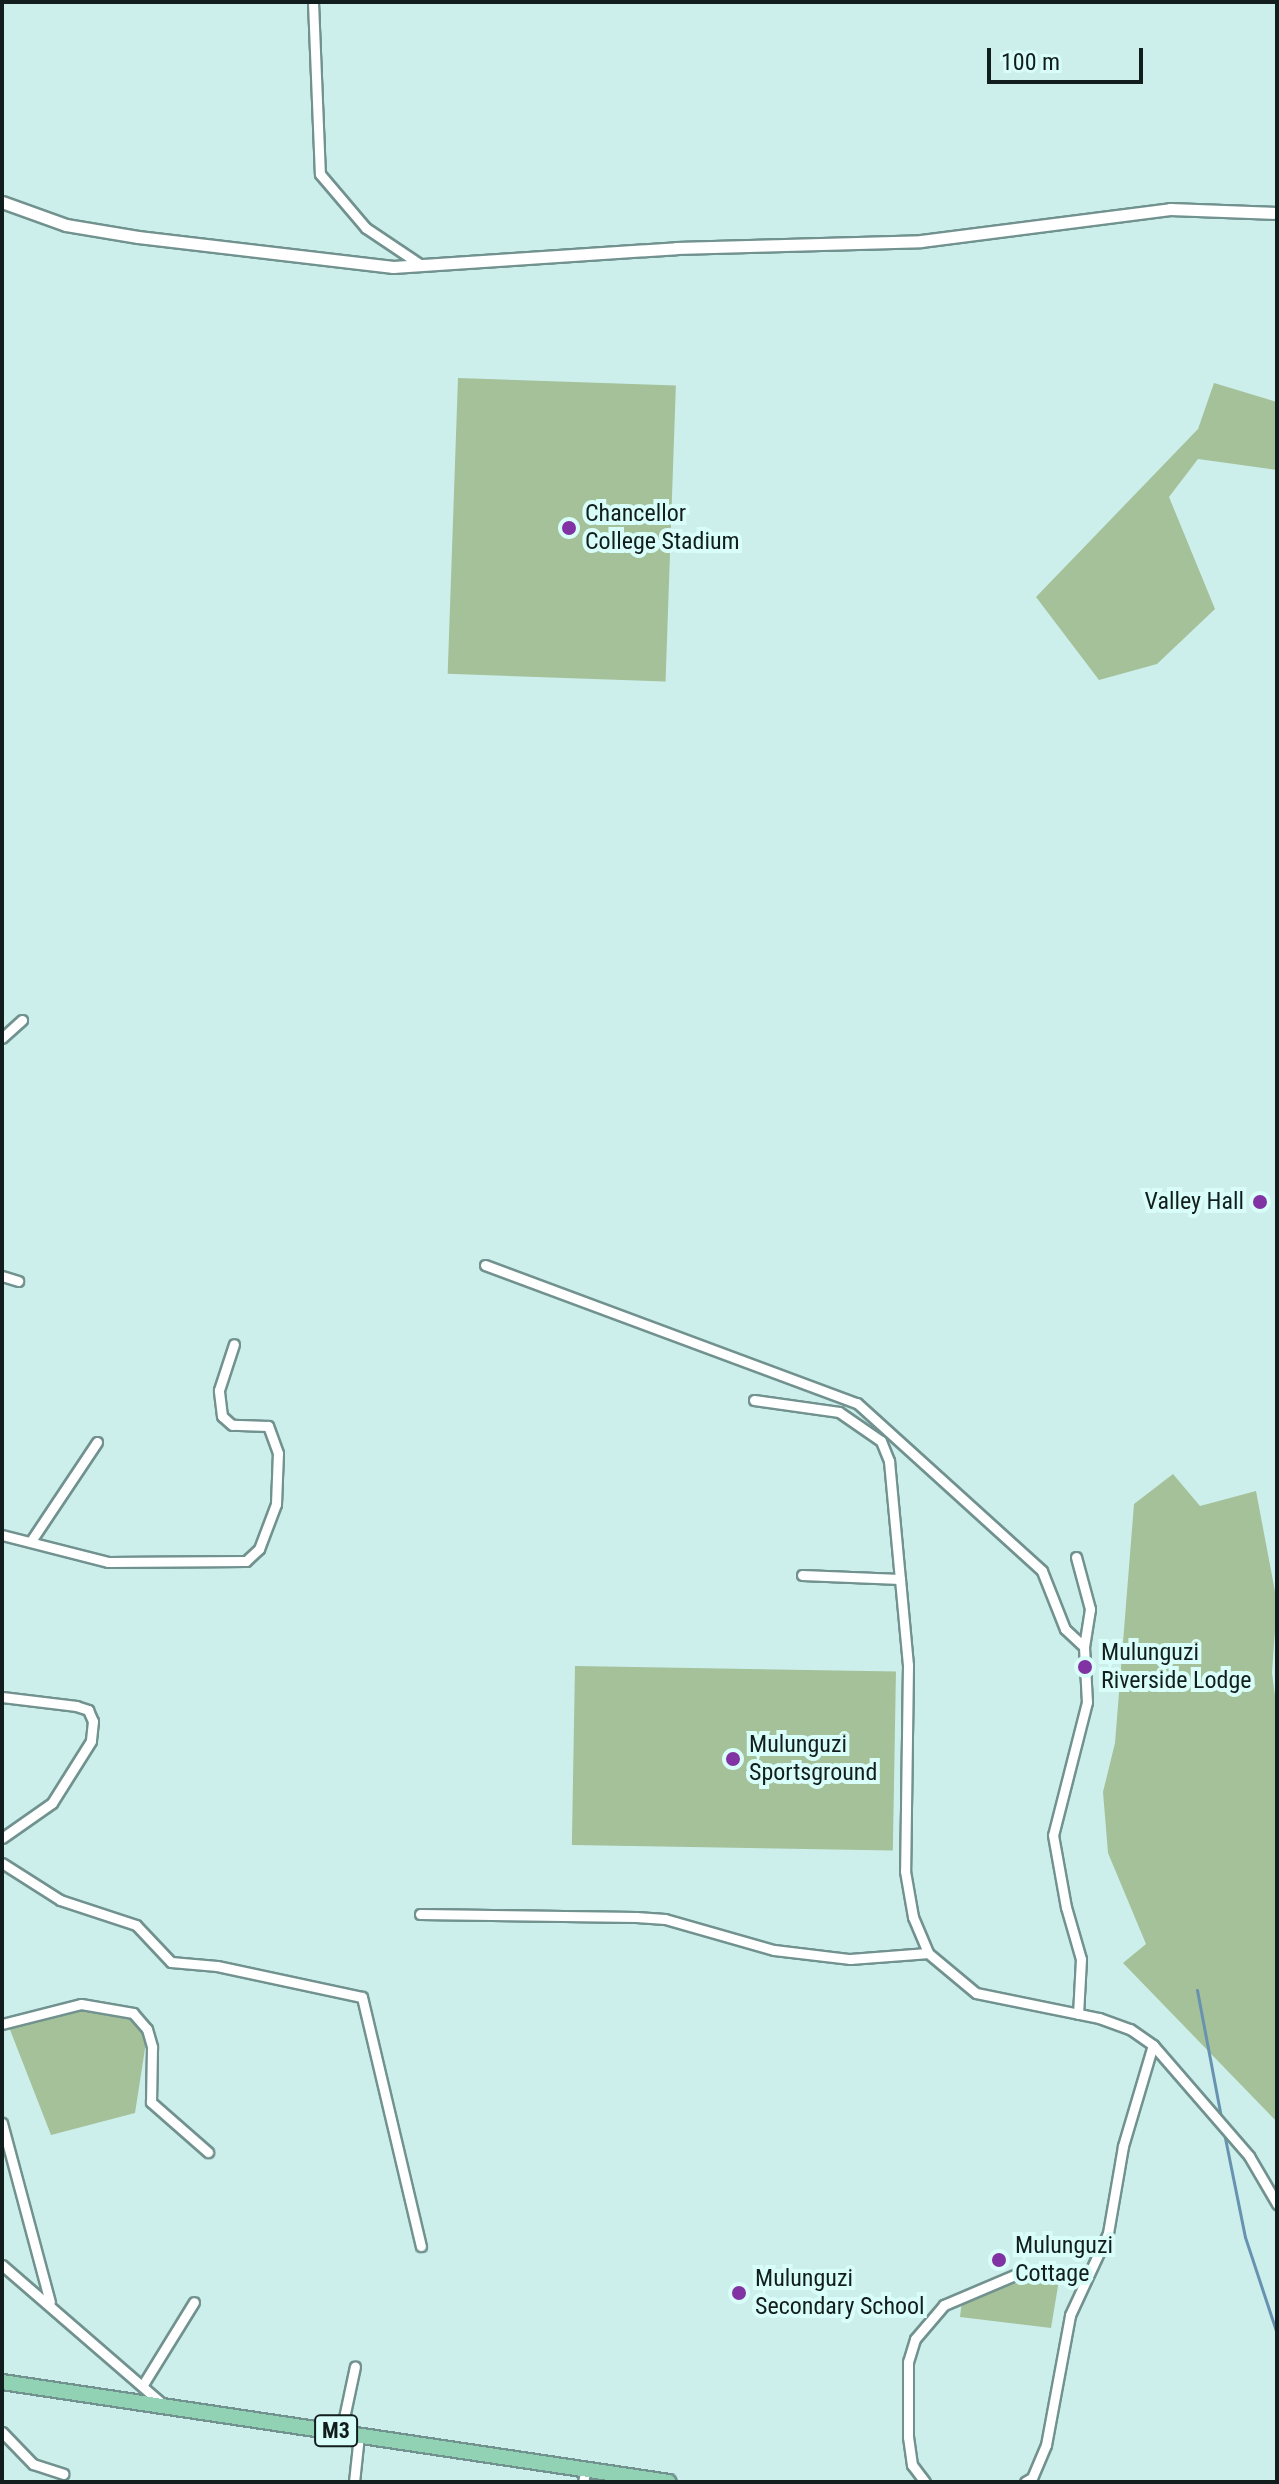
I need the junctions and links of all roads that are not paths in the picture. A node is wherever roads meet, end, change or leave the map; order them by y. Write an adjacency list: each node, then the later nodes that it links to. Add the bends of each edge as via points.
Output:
1 (313, 2): 4 (street, via 320,174 366,228)
2 (2, 202): 4 (street, via 66,225 138,237 356,265)
3 (1277, 213): 4 (street, via 1170,209 921,241 676,248)
4 (424, 266)
5 (22, 1020): 6 (street)
6 (2, 1038)
7 (485, 1265): 18 (street, via 857,1403 1042,1571 1065,1629)
8 (2, 1276): 9 (street)
9 (18, 1281)
10 (234, 1344): 14 (street, via 219,1390 222,1416 232,1425 268,1426 278,1453 276,1504 259,1549 246,1561 232,1564 137,1564 108,1562)
11 (754, 1400): 17 (street, via 839,1412 881,1441 889,1461)
12 (97, 1442): 14 (street)
13 (2, 1535): 14 (street)
14 (31, 1541)
15 (1076, 1557): 18 (street, via 1090,1609)
16 (802, 1575): 17 (street)
17 (900, 1579): 23 (street, via 908,1665 905,1871 913,1917)
18 (1084, 1647): 24 (street, via 1087,1702 1053,1835 1081,1959)
19 (2, 1697): 20 (street, via 76,1706 88,1710 93,1721 91,1741 52,1803)
20 (2, 1838)
21 (2, 1863): 30 (street, via 60,1900 136,1925 171,1962 217,1966 362,1997)
22 (420, 1914): 23 (street, via 665,1919 774,1950 850,1959)
23 (928, 1953): 24 (street, via 976,1993)
24 (1078, 2014): 26 (street, via 1130,2029)
25 (2, 2024): 28 (street, via 81,2004 133,2013 147,2029 152,2047 151,2102)
26 (1153, 2045): 29 (street, via 1249,2156); 47 (street, via 1123,2146 1108,2233 1070,2315 1046,2445 1032,2478)
27 (2, 2123): 33 (street)
28 (208, 2152)
29 (1277, 2204)
30 (421, 2246)
31 (2, 2265): 33 (street)
32 (1024, 2271): 46 (street, via 944,2305 915,2339 908,2362 908,2437 912,2465)
33 (50, 2302): 37 (street)
34 (194, 2302): 37 (street)
35 (355, 2366): 40 (street)
36 (2, 2382): 38 (highway, M3)
37 (144, 2383): 38 (street)
38 (165, 2406): 40 (highway, M3)
39 (2, 2432): 42 (street, via 33,2464)
40 (341, 2432): 41 (highway, M3)
41 (359, 2435): 43 (highway, M3); 44 (street)
42 (63, 2474)
43 (584, 2476): 45 (highway, M3)
44 (354, 2482)
45 (669, 2482)
46 (925, 2482)
47 (1025, 2482)

